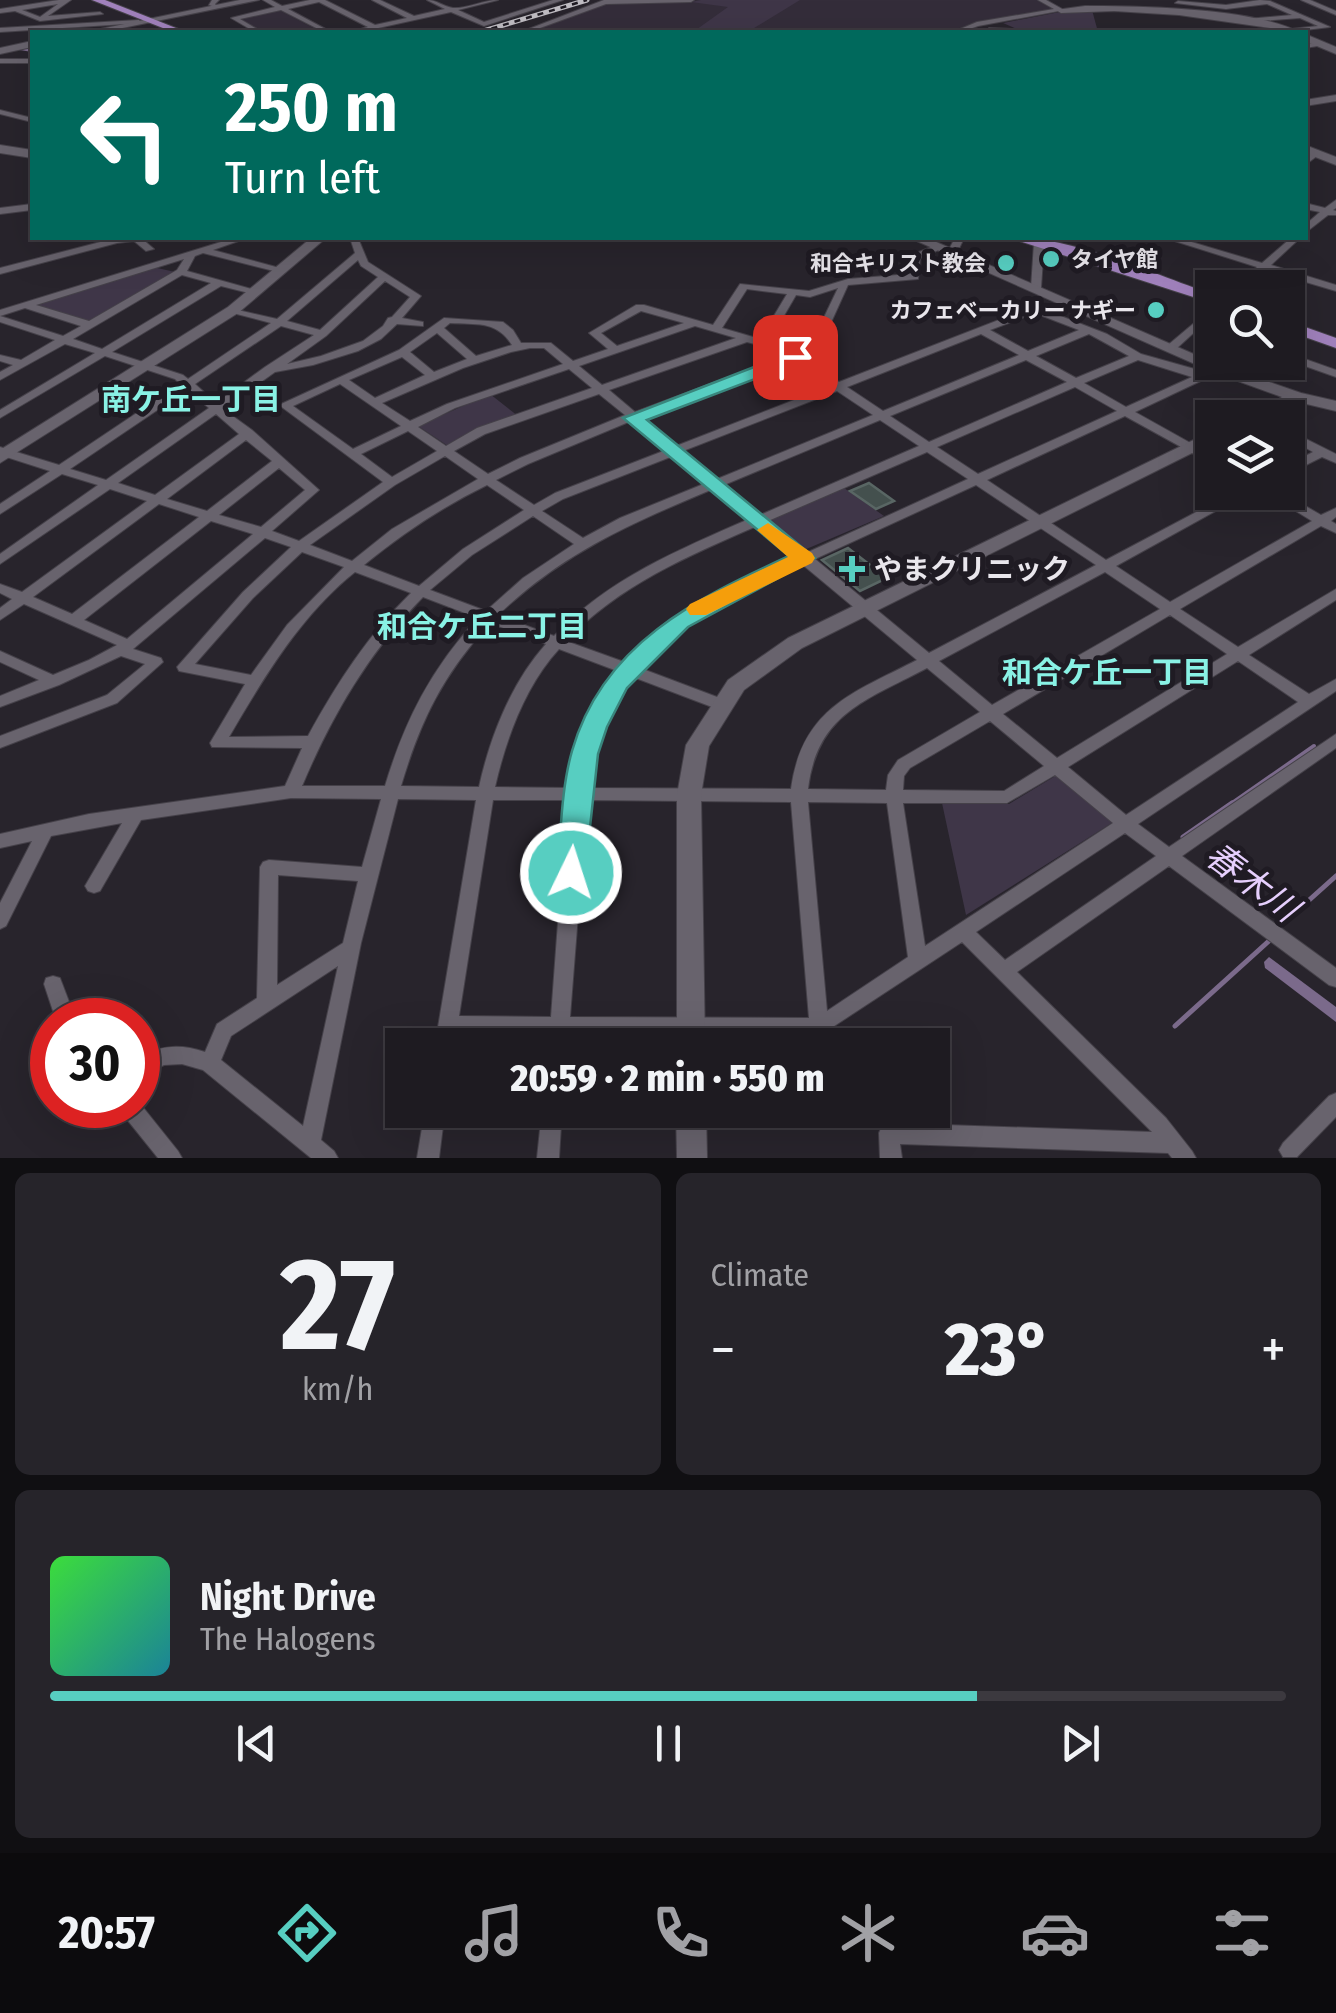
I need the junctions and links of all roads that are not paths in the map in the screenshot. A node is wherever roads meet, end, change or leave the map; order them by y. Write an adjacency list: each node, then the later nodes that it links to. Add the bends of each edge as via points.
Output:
1 (68, 0): 19 (street); 26 (street)
2 (84, 0): 29 (main road)
3 (97, 0): 29 (main road)
4 (254, 0): 16 (street)
5 (266, 0): 18 (street)
6 (320, 0): 18 (street); 31 (street)
7 (376, 0): 27 (street)
8 (431, 0): 20 (street)
9 (496, 0): 20 (street)
10 (560, 0): 20 (street, via 486,24)
11 (690, 0): 14 (street)
12 (1042, 0): 21 (street)
13 (1304, 0): 23 (street)
14 (608, 1): 40 (street)
15 (1266, 1): 17 (street); 25 (street)
16 (216, 4): 29 (street)
17 (1175, 6): 21 (street, via 1096,15); 28 (street)
18 (282, 8): 37 (street, via 234,18); 38 (street)
19 (18, 10): 22 (street); 26 (street)
20 (452, 10): 27 (street)
21 (1061, 10): 41 (street)
22 (0, 11)
23 (1336, 13)
24 (100, 14): 26 (street)
25 (1300, 16): 28 (street); 30 (street)
26 (40, 18): 33 (street)
27 (414, 18): 31 (street)
28 (1247, 21): 42 (street)
29 (144, 22): 32 (street); 34 (street); 35 (main road); 36 (main road)
30 (1331, 26): 43 (street)
31 (375, 28): 39 (street)
32 (76, 29): 33 (street)
33 (2, 30)
34 (101, 30)
35 (162, 30)
36 (174, 30)
37 (255, 30)
38 (324, 30)
39 (364, 30)
40 (529, 30)
41 (961, 30)
42 (1284, 30)
43 (1305, 30)
44 (1308, 38): 46 (street)
45 (1336, 42): 46 (street)
46 (1322, 44): 48 (street); 50 (street)
47 (30, 46): 49 (street)
48 (1308, 46)
49 (0, 51)
50 (1336, 51)
51 (5, 61): 52 (street); 53 (street)
52 (30, 62)
53 (0, 76)
54 (1336, 98): 55 (street)
55 (1308, 103)
56 (0, 112): 57 (street)
57 (30, 120)
58 (0, 149): 60 (street)
59 (1311, 151): 61 (street)
60 (30, 154)
61 (1336, 160)
62 (1336, 202): 65 (street)
63 (30, 207): 64 (street)
64 (0, 211)
65 (1331, 213): 66 (street)
66 (1308, 228)
67 (117, 240): 85 (street)
68 (138, 240): 79 (street)
69 (235, 240): 80 (street)
70 (318, 240): 83 (street)
71 (354, 240): 81 (street)
72 (925, 240): 77 (street)
73 (1040, 240): 91 (street); 92 (main road)
74 (1176, 240): 78 (street)
75 (1204, 240): 78 (street)
76 (1294, 240): 82 (street)
77 (950, 246): 89 (street, via 915,257 915,277); 91 (street)
78 (1196, 246): 82 (street)
79 (149, 249)
80 (196, 252): 83 (street); 86 (street); 95 (street)
81 (358, 254): 87 (street); 99 (street)
82 (1264, 266): 84 (street); 90 (street)
83 (282, 270): 93 (street)
84 (1259, 270)
85 (0, 271)
86 (181, 272): 88 (street); 102 (street)
87 (383, 278): 98 (street, via 416,296); 110 (street)
88 (220, 282): 93 (street); 118 (street)
89 (844, 286): 94 (street); 105 (street, via 820,336)
90 (1335, 286)
91 (1036, 288): 116 (street)
92 (1195, 290)
93 (257, 292): 96 (street)
94 (793, 292): 105 (street); 106 (street, via 744,286)
95 (28, 305): 97 (street); 102 (street)
96 (233, 310): 99 (street); 128 (street)
97 (0, 316): 112 (street)
98 (392, 320): 101 (street); 130 (street, via 359,346)
99 (280, 322): 110 (street); 139 (street)
100 (694, 323): 106 (street); 117 (street); 117 (street, via 640,307 594,333)
101 (418, 324)
102 (90, 325): 112 (street)
103 (1195, 326): 116 (street)
104 (437, 327): 115 (street, via 448,320 499,324); 119 (street); 125 (street)
105 (772, 328): 114 (street)
106 (716, 329): 111 (street)
107 (1305, 329): 113 (main road)
108 (982, 330): 109 (street, via 1035,309); 120 (street); 140 (street)
109 (1089, 330): 120 (street); 121 (street)
110 (322, 334): 130 (street)
111 (748, 338): 114 (street); 141 (street)
112 (66, 339): 118 (street); 127 (street)
113 (1336, 340)
114 (764, 342): 122 (street)
115 (519, 348): 125 (street); 129 (street, via 546,344)
116 (1172, 348): 124 (street)
117 (615, 349): 129 (street)
118 (104, 351): 128 (street); 148 (street)
119 (404, 352): 133 (street); 136 (street)
120 (1029, 356): 138 (street); 149 (street)
121 (1136, 356): 131 (street); 138 (street)
122 (795, 357): 140 (street); 150 (street)
123 (0, 358): 127 (street)
124 (1195, 358)
125 (476, 362): 133 (street)
126 (1305, 362): 132 (street)
127 (22, 364): 134 (street)
128 (148, 364): 139 (street); 161 (street)
129 (569, 364): 141 (street); 151 (street)
130 (269, 368): 146 (street)
131 (1195, 374)
132 (1336, 374)
133 (433, 376): 144 (street)
134 (0, 377)
135 (1195, 379): 147 (street)
136 (341, 380): 144 (street); 162 (street, via 284,404)
137 (1253, 380): 142 (street)
138 (1076, 383): 147 (street); 155 (street)
139 (188, 384): 146 (street); 166 (street)
140 (837, 386): 149 (street); 157 (street)
141 (599, 390): 150 (street); 159 (street, via 481,432)
142 (1296, 396): 143 (street); 145 (street)
143 (1288, 400)
144 (372, 402): 151 (street)
145 (1336, 406)
146 (216, 408): 152 (street); 170 (street)
147 (1126, 411): 156 (street); 168 (street)
148 (0, 415)
149 (882, 415): 155 (street); 171 (street)
150 (633, 418): 157 (street); 167 (street)
151 (407, 426): 159 (street); 162 (street)
152 (248, 432): 164 (street); 172 (street)
153 (1305, 443): 160 (street)
154 (1195, 444): 156 (street)
155 (929, 446): 168 (street); 179 (street)
156 (1190, 447): 158 (street); 180 (street)
157 (672, 450): 171 (street); 174 (street)
158 (1195, 450)
159 (447, 452): 167 (street); 169 (street)
160 (1322, 452): 163 (street); 165 (street)
161 (2, 454): 166 (street)
162 (352, 454): 169 (street)
163 (1336, 460)
164 (280, 461): 178 (street); 183 (street, via 314,490)
165 (1305, 461)
166 (60, 470): 170 (street); 173 (street)
167 (486, 479): 174 (street); 189 (street, via 397,532)
168 (977, 479): 180 (street); 186 (street)
169 (392, 482): 185 (street)
170 (107, 484): 172 (street); 187 (street)
171 (713, 484): 179 (street); 184 (street)
172 (157, 500): 178 (street); 193 (street)
173 (0, 510)
174 (532, 510): 184 (street); 191 (street)
175 (1210, 510): 188 (street)
176 (1302, 510): 181 (street)
177 (1336, 512): 181 (street)
178 (207, 515): 183 (street); 198 (street)
179 (757, 521): 186 (street); 199 (street, via 643,572)
180 (1040, 521): 188 (street); 194 (street)
181 (1321, 521): 182 (street); 195 (street)
182 (1336, 529)
183 (265, 533): 185 (street); 200 (street)
184 (582, 543): 197 (street)
185 (299, 547): 189 (street); 206 (street, via 184,667)
186 (804, 558): 194 (street); 204 (street, via 708,603 662,635)
187 (0, 560)
188 (1106, 566): 195 (street); 203 (street)
189 (354, 568): 191 (street); 206 (street, via 294,626)
190 (0, 588): 193 (street)
191 (418, 592): 197 (street); 214 (street, via 342,683)
192 (1336, 594): 201 (street)
193 (22, 599): 196 (street); 198 (street)
194 (865, 608): 203 (street); 210 (street, via 772,655)
195 (1169, 608): 201 (street); 211 (street)
196 (0, 615)
197 (486, 618): 199 (street); 217 (street, via 445,667 407,735)
198 (73, 621): 200 (street)
199 (553, 644): 204 (street); 220 (street, via 510,710)
200 (125, 648): 205 (street); 213 (street, via 156,662 112,700)
201 (1238, 654): 209 (street); 215 (street)
202 (0, 656): 205 (street)
203 (928, 660): 211 (street); 219 (street, via 832,714 808,743)
204 (629, 670): 210 (street); 221 (street, via 594,727)
205 (54, 681): 208 (street)
206 (255, 681): 214 (street, via 218,743)
207 (1336, 684): 209 (street)
208 (0, 702)
209 (1309, 702): 224 (street)
210 (720, 704): 218 (street, via 698,745)
211 (990, 712): 215 (street); 222 (street, via 908,760 896,775)
212 (1336, 740): 227 (street)
213 (0, 742)
214 (310, 742): 216 (street)
215 (1057, 769): 222 (street, via 1007,796); 224 (street)
216 (291, 792): 217 (street); 223 (street)
217 (391, 794): 220 (street); 228 (street)
218 (689, 795): 219 (street); 221 (street); 242 (street)
219 (799, 795): 222 (street); 239 (street)
220 (482, 796): 221 (street); 240 (street)
221 (577, 796): 241 (street)
222 (894, 796): 233 (street)
223 (136, 814): 225 (street); 229 (street)
224 (1124, 823): 227 (street); 231 (street)
225 (46, 830): 226 (street); 230 (street)
226 (0, 841)
227 (1170, 858): 234 (street); 235 (street)
228 (368, 874): 232 (street); 238 (street, via 269,867)
229 (94, 886)
230 (0, 921)
231 (963, 931): 233 (street); 234 (street)
232 (353, 946): 238 (street); 252 (street)
233 (918, 960): 239 (street)
234 (1004, 971): 253 (street)
235 (1336, 979)
236 (53, 984): 237 (street)
237 (58, 998)
238 (267, 1000): 245 (street, via 224,1030)
239 (818, 1027): 243 (street)
240 (447, 1028)
241 (560, 1028)
242 (691, 1028)
243 (805, 1028)
244 (160, 1057): 245 (street, via 182,1052)
245 (210, 1062): 252 (street)
246 (1336, 1102): 251 (street)
247 (146, 1128): 254 (street)
248 (432, 1128): 255 (street)
249 (550, 1128): 256 (street)
250 (692, 1128): 257 (street)
251 (1290, 1150)
252 (319, 1151)
253 (1179, 1151): 258 (street, via 888,1133)
254 (170, 1158)
255 (428, 1158)
256 (548, 1158)
257 (692, 1158)
258 (891, 1158)

